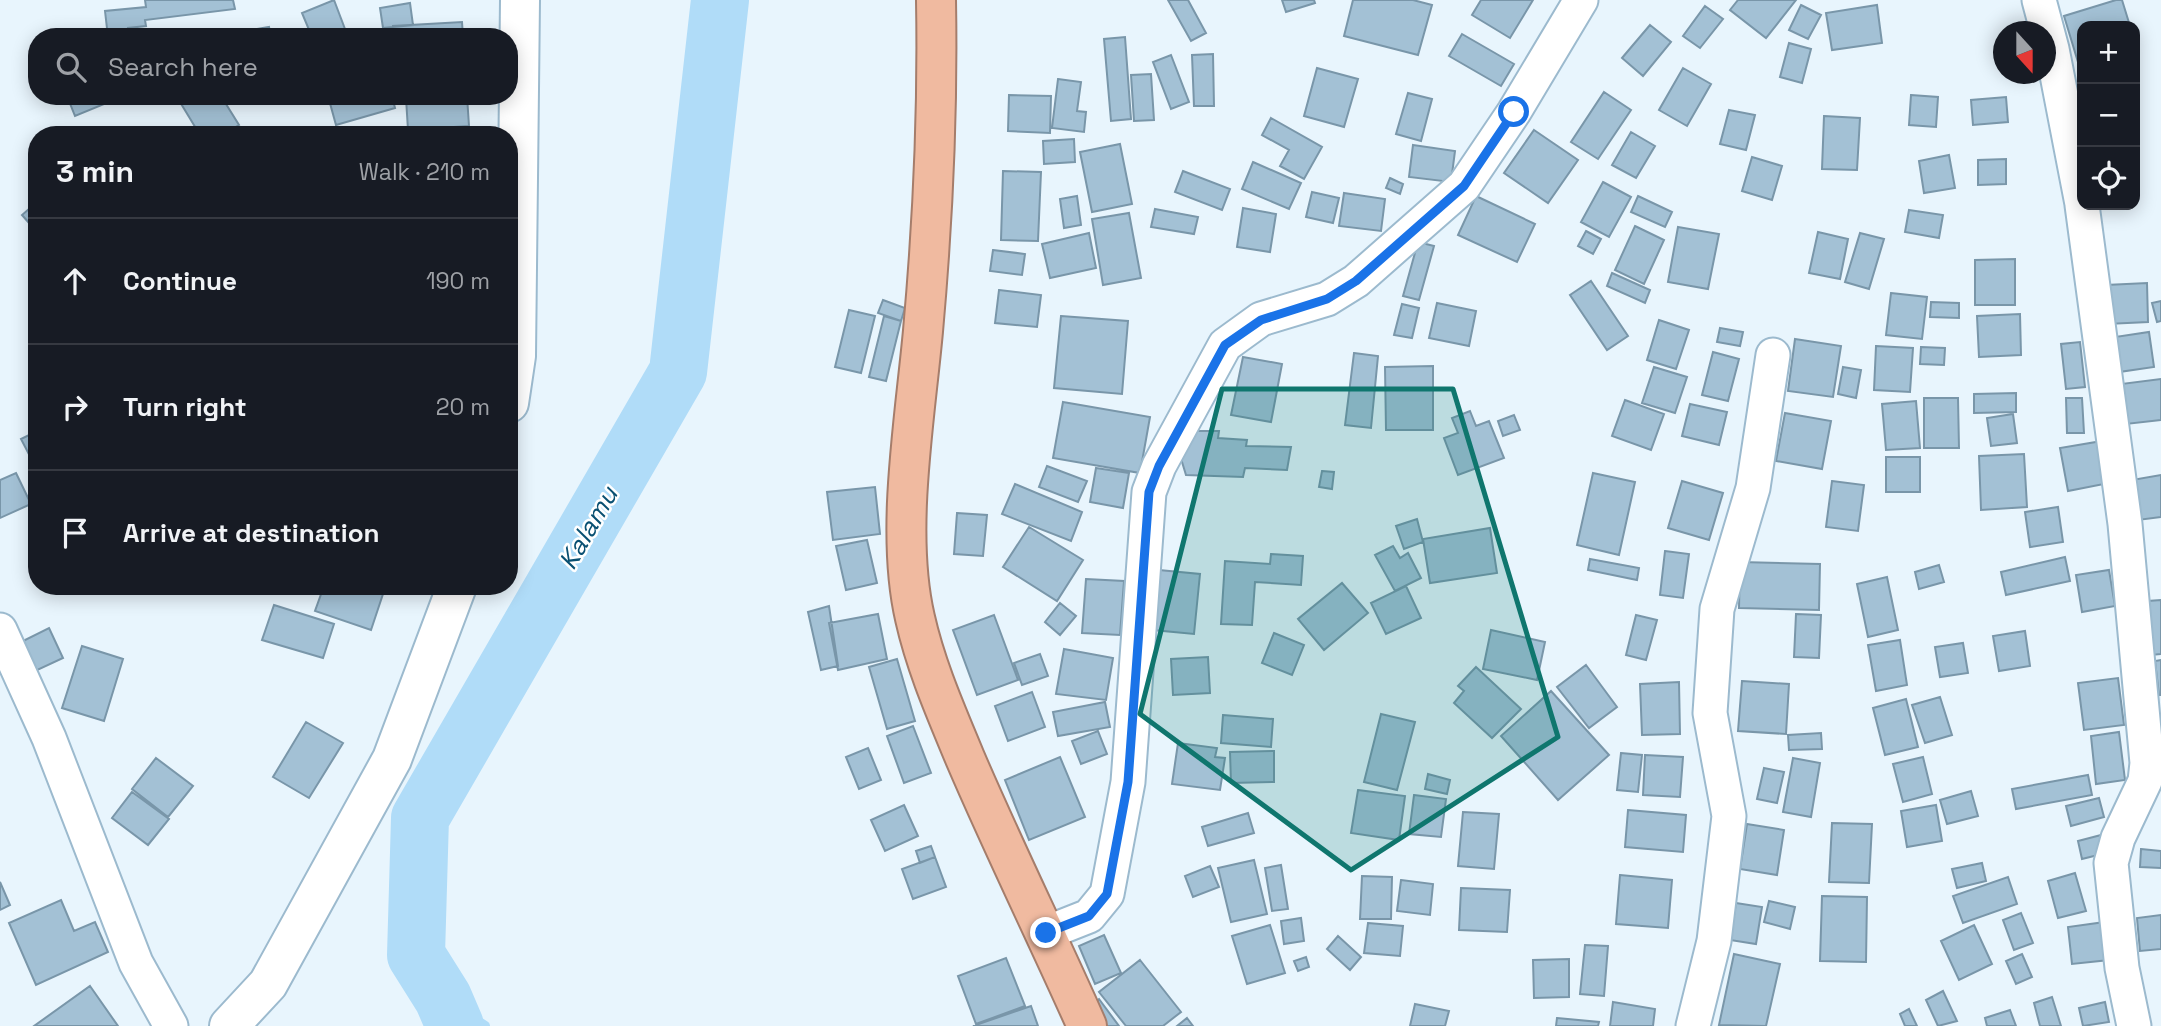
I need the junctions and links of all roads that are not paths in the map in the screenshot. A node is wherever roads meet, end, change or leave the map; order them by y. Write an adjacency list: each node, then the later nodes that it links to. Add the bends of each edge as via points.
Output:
1 (520, 0): 5 (main road)
2 (936, 0): 11 (highway, via 935,196 907,553 914,616 931,677 1008,859)
3 (1581, 0): 11 (street, via 1464,186 1356,281 1327,299 1261,320 1225,345 1149,492 1128,782 1107,894 1089,916)
4 (2039, 0): 6 (street)
5 (518, 178)
6 (2077, 179)
7 (2083, 210): 18 (street, via 2125,524 2147,763 2145,781 2111,863 2122,968)
8 (1773, 355): 17 (street, via 1753,488 1717,610 1710,713 1729,816 1714,941)
9 (454, 595): 12 (main road, via 392,759)
10 (0, 630): 13 (street, via 49,738 136,963)
11 (1046, 933): 16 (highway)
12 (268, 984): 14 (main road); 15 (street)
13 (171, 1026)
14 (229, 1026)
15 (259, 1026)
16 (1087, 1026)
17 (1693, 1026)
18 (2134, 1026)

